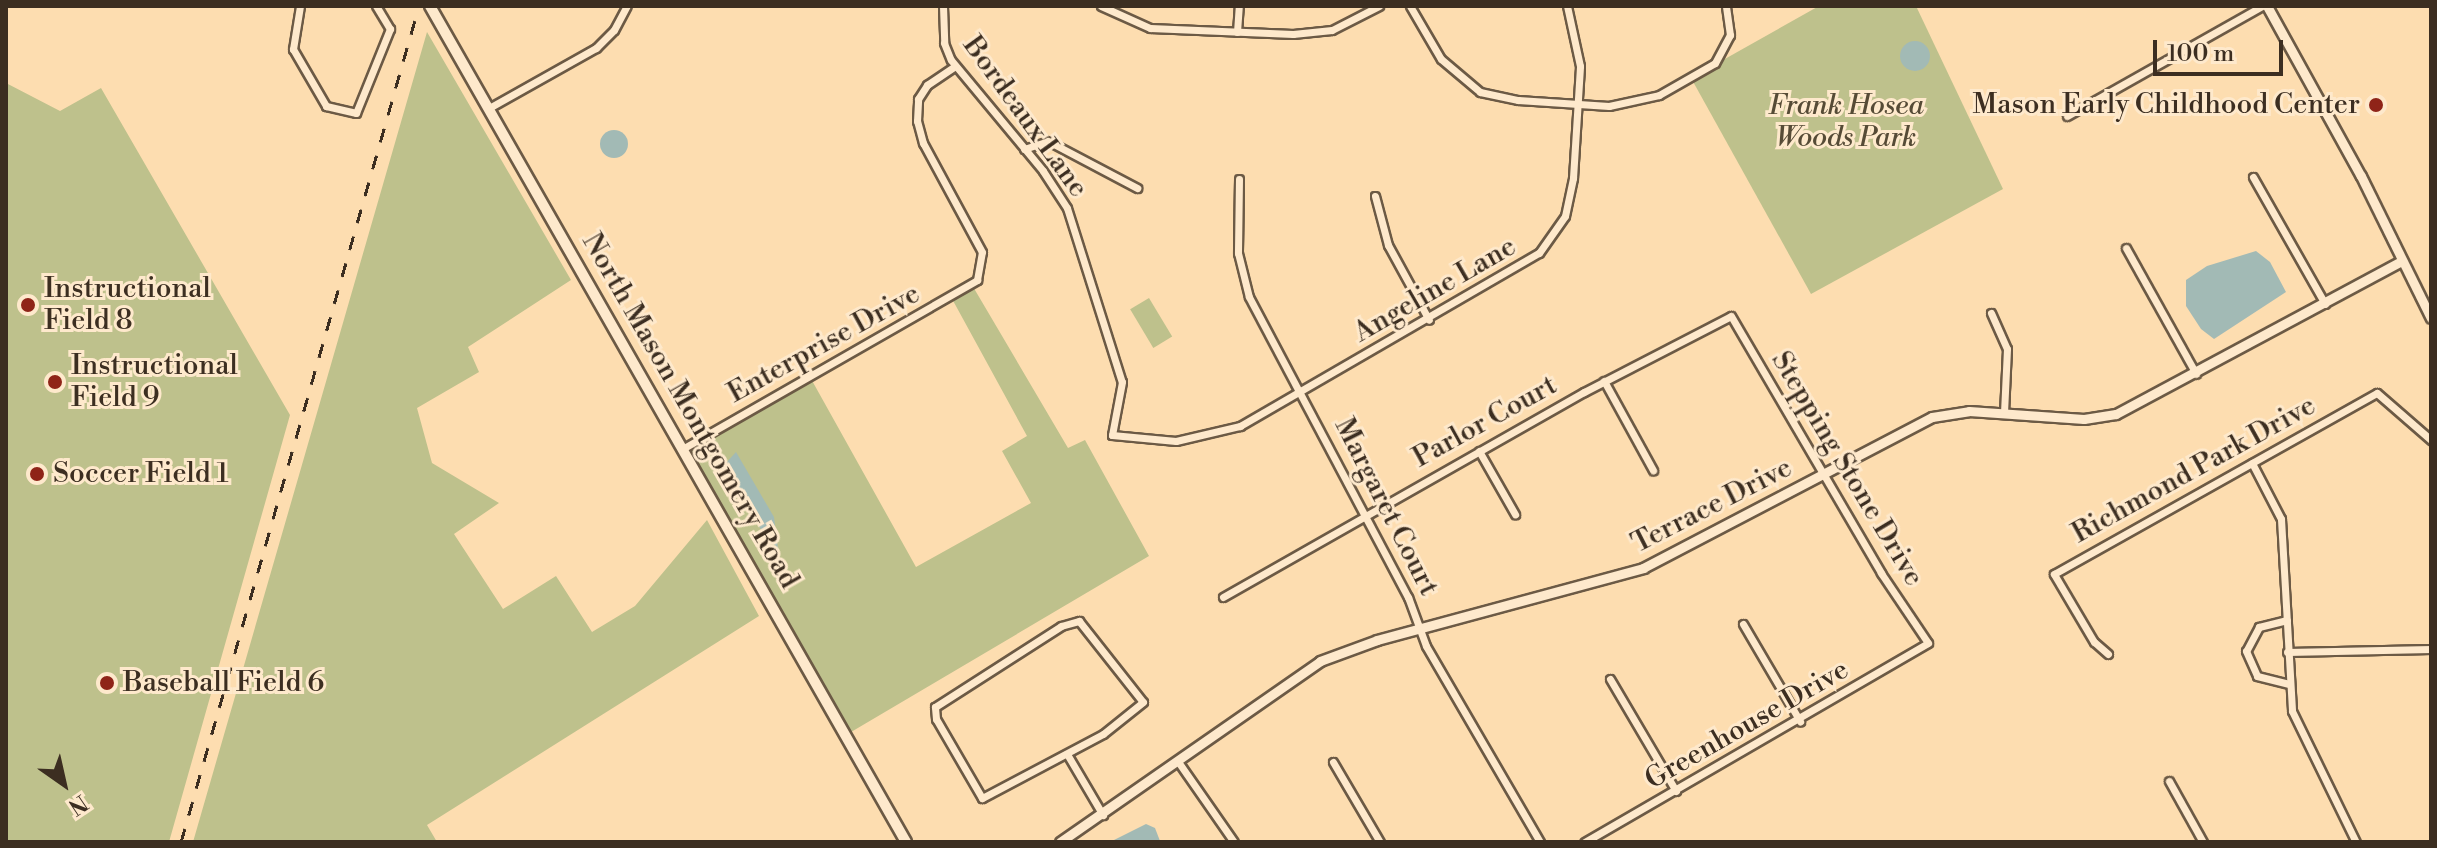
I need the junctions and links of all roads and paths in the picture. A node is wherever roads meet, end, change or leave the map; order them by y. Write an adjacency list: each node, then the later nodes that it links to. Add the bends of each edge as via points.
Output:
1 (300, 6): 2 (street, via 293,49 326,106 356,113 390,29)
2 (376, 6)
3 (430, 6): 16 (main road, North Mason Montgomery Road)
4 (627, 6): 16 (street, via 596,48)
5 (943, 6): 14 (street, Bordeaux Lane, via 944,43)
6 (1101, 6): 13 (street, via 1150,28)
7 (1239, 6): 13 (street)
8 (1379, 6): 13 (street, via 1319,32)
9 (1410, 6): 15 (street, via 1441,59 1469,86 1505,98)
10 (1567, 6): 15 (street, Angeline Lane, via 1579,40)
11 (1726, 6): 15 (street, via 1730,35 1715,63 1641,101)
12 (2264, 6): 17 (street); 24 (street, via 2361,176)
13 (1237, 32)
14 (955, 66): 18 (street, Bordeaux Lane); 36 (street, Enterprise Drive, via 927,85 918,99 917,121 923,143 982,252 981,273 966,288)
15 (1578, 105): 29 (street, Angeline Lane, via 1570,197 1552,239 1518,269)
16 (489, 108): 36 (main road, North Mason Montgomery Road)
17 (2067, 116)
18 (1024, 149): 21 (street, via 1048,141); 34 (street, Bordeaux Lane, via 1067,208 1117,363 1122,401 1110,423)
19 (2253, 177): 25 (street)
20 (1239, 179): 32 (street, Margaret Court, via 1242,279)
21 (1137, 188)
22 (1375, 196): 29 (street, via 1388,245)
23 (2126, 248): 30 (street)
24 (2399, 262): 25 (street, Terrace Drive); 28 (street)
25 (2325, 304): 30 (street, Terrace Drive)
26 (1991, 313): 33 (street, via 2007,349)
27 (1731, 316): 31 (street, Parlor Court); 40 (street, Stepping Stone Drive)
28 (2431, 318)
29 (1429, 320): 32 (street, Angeline Lane)
30 (2196, 374): 33 (street, Terrace Drive, via 2116,414 2084,419)
31 (1604, 381): 37 (street, Parlor Court); 39 (street)
32 (1301, 392): 34 (street, Angeline Lane, via 1240,426 1202,438); 42 (street, Margaret Court)
33 (2004, 413): 40 (street, Terrace Drive, via 1932,417)
34 (1112, 435)
35 (2431, 440): 38 (street, Richmond Park Drive, via 2377,393)
36 (684, 448): 60 (main road, North Mason Montgomery Road)
37 (1479, 451): 41 (street); 42 (street, Parlor Court)
38 (2252, 463): 44 (street, via 2281,519); 50 (street, Richmond Park Drive, via 2054,574 2094,642)
39 (1653, 470)
40 (1824, 472): 46 (street, Terrace Drive, via 1643,568); 47 (street, Stepping Stone Drive)
41 (1515, 514)
42 (1363, 515): 43 (street, Parlor Court); 46 (street, Margaret Court)
43 (1223, 597)
44 (2287, 620): 49 (street); 52 (street, via 2259,627 2246,651 2257,676)
45 (1743, 624): 53 (street)
46 (1420, 629): 56 (street, Terrace Drive, via 1320,661); 64 (street, Margaret Court)
47 (1928, 643): 53 (street, Greenhouse Drive)
48 (2431, 649): 49 (street)
49 (2287, 652): 52 (street)
50 (2108, 654)
51 (1610, 679): 58 (street)
52 (2288, 684): 67 (street, via 2296,723)
53 (1800, 721): 58 (street, Greenhouse Drive)
54 (1067, 754): 54 (street, via 1143,702 1139,690 1079,621 1061,626 935,707 936,719 982,798); 59 (street)
55 (1333, 762): 63 (street)
56 (1179, 763): 59 (street, Terrace Drive); 62 (street)
57 (2169, 781): 66 (street)
58 (1676, 791): 65 (street, Greenhouse Drive)
59 (1103, 815): 61 (street, Terrace Drive)
60 (906, 842)
61 (1060, 842)
62 (1234, 842)
63 (1380, 842)
64 (1540, 842)
65 (1585, 842)
66 (2203, 842)
67 (2356, 842)

